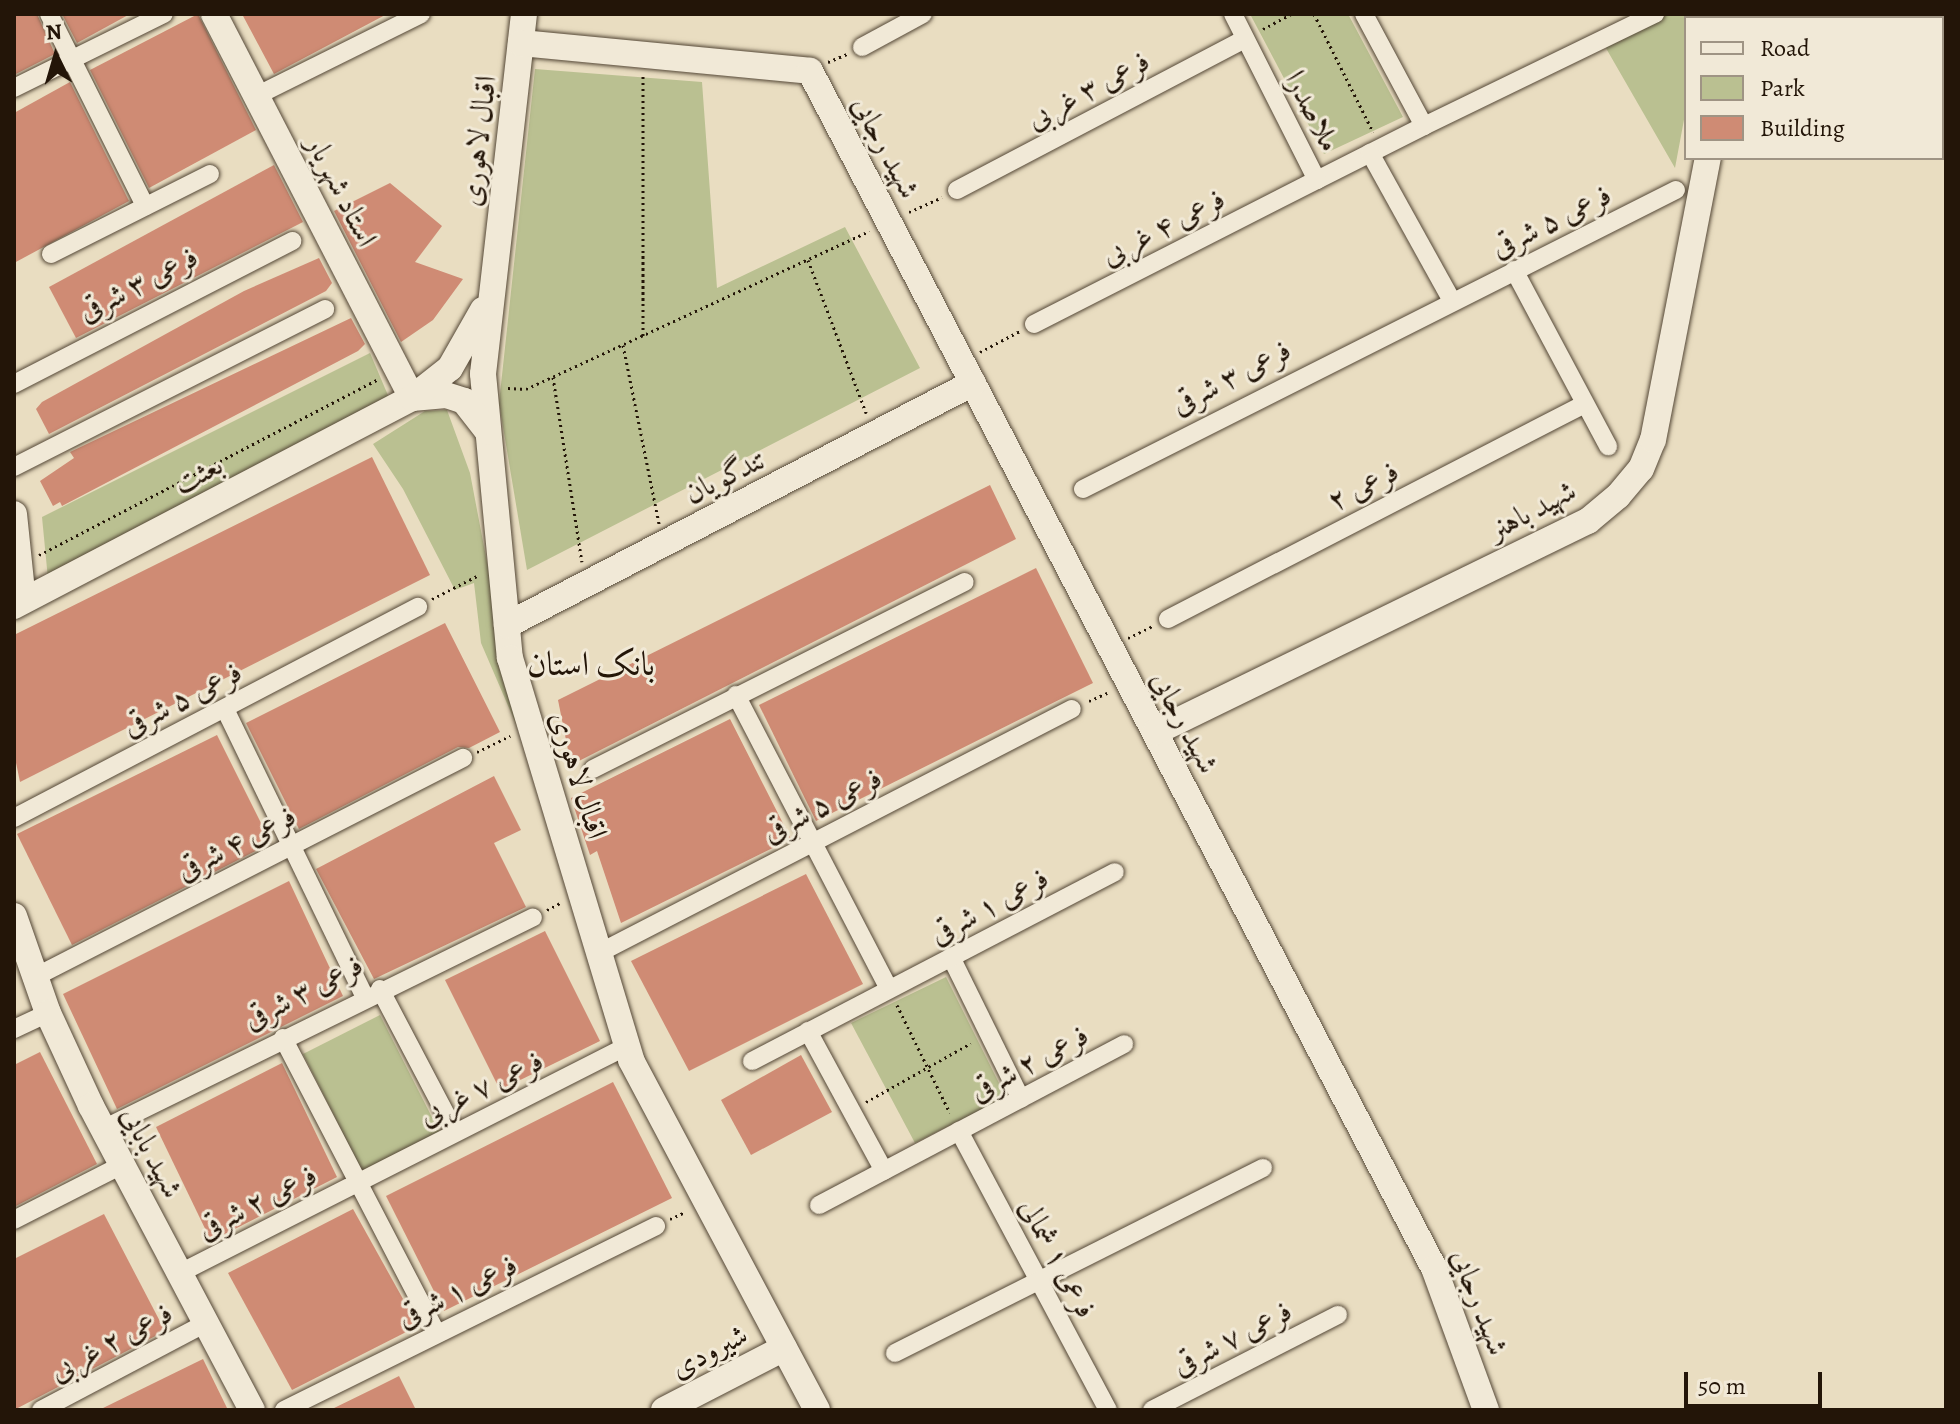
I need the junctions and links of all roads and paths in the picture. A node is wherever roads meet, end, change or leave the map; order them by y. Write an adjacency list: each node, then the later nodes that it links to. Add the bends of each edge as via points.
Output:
1 (49, 14): 16 (street)
2 (164, 14): 16 (street)
3 (214, 14): 19 (street, استاد شهریار)
4 (421, 14): 19 (street)
5 (524, 14): 13 (street, اقبال لاهوری)
6 (923, 14): 14 (street)
7 (1233, 14): 12 (street, ملاصدرا)
8 (1291, 14): 12 (path)
9 (1314, 14): 21 (path)
10 (1364, 14): 20 (street)
11 (1655, 14): 20 (street)
12 (1245, 39): 24 (street, ملاصدرا); 25 (street, فرعی ۳ غربی)
13 (521, 43): 15 (street); 34 (street, اقبال لاهوری)
14 (862, 47): 17 (path)
15 (643, 53): 17 (street); 38 (path)
16 (71, 59): 18 (street); 27 (street)
17 (810, 71): 28 (street, شهید رجایی)
18 (14, 88)
19 (256, 96): 45 (street, استاد شهریار)
20 (1424, 126): 21 (street, ملاصدرا)
21 (1376, 151): 24 (street, ملاصدرا); 35 (street, ملاصدرا)
22 (1708, 160): 68 (street, شهید باهنر, via 1653,440 1641,469 1618,496 1588,521)
23 (210, 174): 27 (street)
24 (1317, 180): 37 (street, فرعی ۴ غربی)
25 (957, 190): 28 (path)
26 (1676, 190): 33 (street, فرعی ۵ شرقی)
27 (145, 206): 31 (street)
28 (889, 222): 40 (street, شهید رجایی)
29 (852, 240): 32 (path)
30 (292, 241): 43 (street, فرعی ۳ شرقی)
31 (51, 254)
32 (808, 260): 38 (path); 48 (path)
33 (1514, 270): 35 (street, فرعی ۵ شرقی); 46 (street)
34 (493, 283): 45 (street, بعثت, via 473,334 450,368); 47 (street, اقبال لاهوری, via 483,374)
35 (1452, 301): 51 (street, فرعی ۳ شرقی)
36 (325, 309): 50 (street)
37 (1034, 324): 40 (path)
38 (643, 336): 39 (path)
39 (623, 345): 41 (path); 53 (path, via 652,505)
40 (967, 373): 48 (street, تندگویان); 62 (street, شهید رجایی)
41 (553, 377): 44 (path, via 526,389); 56 (path, via 577,544)
42 (380, 378): 54 (path)
43 (14, 384)
44 (500, 388)
45 (412, 398): 47 (street, via 446,395 464,401); 58 (street, بعثت)
46 (1585, 404): 49 (street); 60 (street, فرعی ۲)
47 (488, 432): 55 (street, اقبال لاهوری)
48 (872, 435): 53 (street, تندگویان)
49 (1608, 446)
50 (14, 467)
51 (1083, 489)
52 (14, 514): 58 (street)
53 (669, 541): 56 (street, تندگویان)
54 (45, 552)
55 (501, 563): 59 (path); 61 (street, اقبال لاهوری)
56 (589, 582): 61 (street, تندگویان)
57 (965, 582): 64 (street)
58 (18, 604)
59 (418, 607): 65 (street, فرعی ۵ شرقی)
60 (1168, 619): 62 (path)
61 (507, 625): 67 (street, اقبال لاهوری, via 510,658)
62 (1110, 646): 63 (street, شهید رجایی)
63 (1129, 682): 66 (path); 68 (street, شهید رجایی)
64 (736, 695): 70 (street); 72 (street)
65 (225, 709): 71 (street, فرعی ۵ شرقی); 73 (street)
66 (1072, 709): 72 (street, فرعی ۵ شرقی)
67 (531, 727): 69 (path); 75 (street, اقبال لاهوری)
68 (1155, 732): 119 (street, شهید رجایی, via 1434,1268)
69 (463, 758): 73 (street, فرعی ۴ شرقی)
70 (593, 769)
71 (14, 818)
72 (813, 841): 78 (street, فرعی ۵ شرقی); 81 (street)
73 (289, 847): 80 (street, فرعی ۴ شرقی); 82 (street)
74 (1115, 872): 79 (street, فرعی ۱ شرقی)
75 (581, 893): 77 (path); 78 (street, اقبال لاهوری)
76 (14, 916): 80 (street, شهید بابایی)
77 (533, 917): 82 (street, فرعی ۳ شرقی)
78 (599, 953): 89 (street, اقبال لاهوری)
79 (951, 957): 81 (street, فرعی ۱ شرقی); 86 (street)
80 (35, 977): 83 (street, شهید بابایی)
81 (889, 989): 85 (street, فرعی ۱ شرقی); 91 (path)
82 (372, 993): 87 (street, فرعی ۳ شرقی); 96 (street)
83 (48, 1013): 84 (street); 94 (street, شهید بابایی)
84 (14, 1029)
85 (808, 1031): 90 (street, فرعی ۱ شرقی); 93 (street)
86 (989, 1033): 91 (path); 92 (street)
87 (283, 1038): 94 (street, فرعی ۳ شرقی); 100 (street)
88 (1124, 1044): 92 (street, فرعی ۲ شرقی)
89 (627, 1046): 96 (street, فرعی ۷ غربی); 101 (street, اقبال لاهوری)
90 (752, 1061)
91 (928, 1068): 93 (path); 95 (path)
92 (1021, 1099): 95 (street, فرعی ۲ شرقی)
93 (851, 1111): 99 (street)
94 (103, 1129): 97 (street, شهید بابایی)
95 (959, 1131): 99 (street); 106 (street, فرعی ۱ شمالی)
96 (455, 1132): 100 (street, فرعی ۷ غربی)
97 (122, 1165): 103 (street); 105 (street, شهید بابایی)
98 (1263, 1168): 106 (street)
99 (884, 1171): 102 (street)
100 (360, 1180): 105 (street, فرعی ۲ شرقی); 109 (street)
101 (706, 1201): 104 (path); 110 (street, اقبال لاهوری)
102 (819, 1205)
103 (14, 1220)
104 (656, 1226): 109 (street, فرعی ۱ شرقی)
105 (180, 1273): 108 (street, شهید بابایی)
106 (1037, 1281): 111 (street); 117 (street, فرعی ۱ شمالی)
107 (1338, 1315): 118 (street, فرعی ۷ شرقی)
108 (206, 1323): 112 (street, فرعی ۲ غربی); 113 (street, شهید بابایی)
109 (436, 1332): 114 (street, فرعی ۱ شرقی)
110 (784, 1348): 115 (street, شیرودی); 116 (street, اقبال لاهوری)
111 (895, 1353)
112 (41, 1410)
113 (252, 1410)
114 (284, 1410)
115 (664, 1410)
116 (817, 1410)
117 (1108, 1410)
118 (1152, 1410)
119 (1486, 1410)

